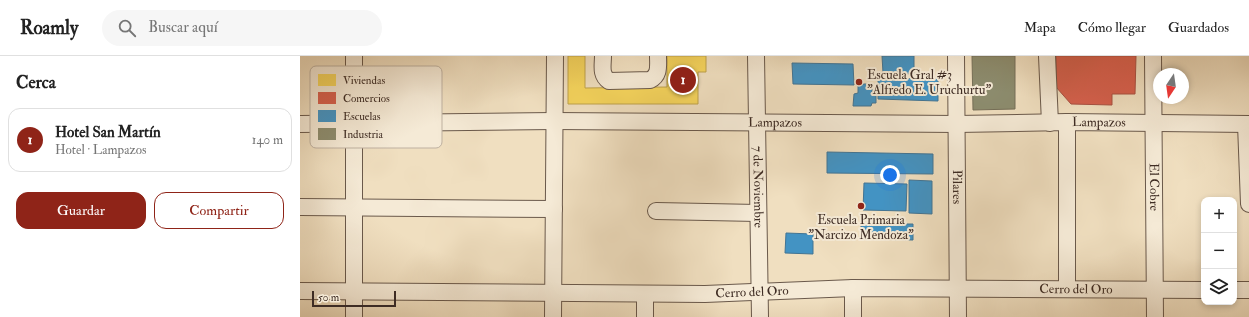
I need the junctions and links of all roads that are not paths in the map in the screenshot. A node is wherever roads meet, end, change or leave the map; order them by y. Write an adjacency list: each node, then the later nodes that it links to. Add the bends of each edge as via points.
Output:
1 (555, 56): 8 (street)
2 (602, 56): 3 (street, via 604,78 609,81 650,80 658,72)
3 (658, 56)
4 (756, 56): 9 (street, 7 de Noviembre)
5 (956, 56): 14 (street, Pilares)
6 (1048, 56): 12 (street)
7 (1153, 56): 13 (street, El Cobre)
8 (554, 121): 9 (street, Lampazos); 11 (street, Lampazos); 20 (street)
9 (756, 122): 14 (street, Lampazos); 22 (street, 7 de Noviembre)
10 (1067, 122): 12 (street, Lampazos); 13 (street, Lampazos); 25 (street)
11 (442, 123)
12 (1050, 123): 14 (street, Lampazos)
13 (1155, 123): 15 (street, Lampazos); 27 (street, El Cobre)
14 (957, 124): 24 (street, Pilares)
15 (1247, 124): 17 (street)
16 (354, 148): 19 (street)
17 (1249, 204)
18 (300, 207): 19 (street)
19 (353, 208): 20 (street); 26 (street)
20 (554, 209): 33 (street)
21 (656, 211): 22 (street)
22 (758, 213): 32 (street, 7 de Noviembre)
23 (853, 288): 24 (street, Cerro del Oro); 32 (street, Cerro del Oro); 39 (street)
24 (958, 289): 25 (street, Cerro del Oro); 40 (street, Pilares)
25 (1066, 289): 27 (street, Cerro del Oro)
26 (354, 290): 31 (street, Cerro del Oro); 33 (street, Cerro del Oro); 35 (street)
27 (1155, 290): 28 (street, Cerro del Oro); 41 (street, El Cobre)
28 (1201, 290)
29 (1237, 290): 30 (street)
30 (1249, 290)
31 (300, 291)
32 (760, 293): 34 (street, Cerro del Oro); 38 (street, 7 de Noviembre)
33 (553, 294): 34 (street, Cerro del Oro); 36 (street)
34 (645, 294): 37 (street)
35 (354, 317)
36 (553, 317)
37 (644, 317)
38 (760, 317)
39 (853, 317)
40 (958, 317)
41 (1155, 317)

